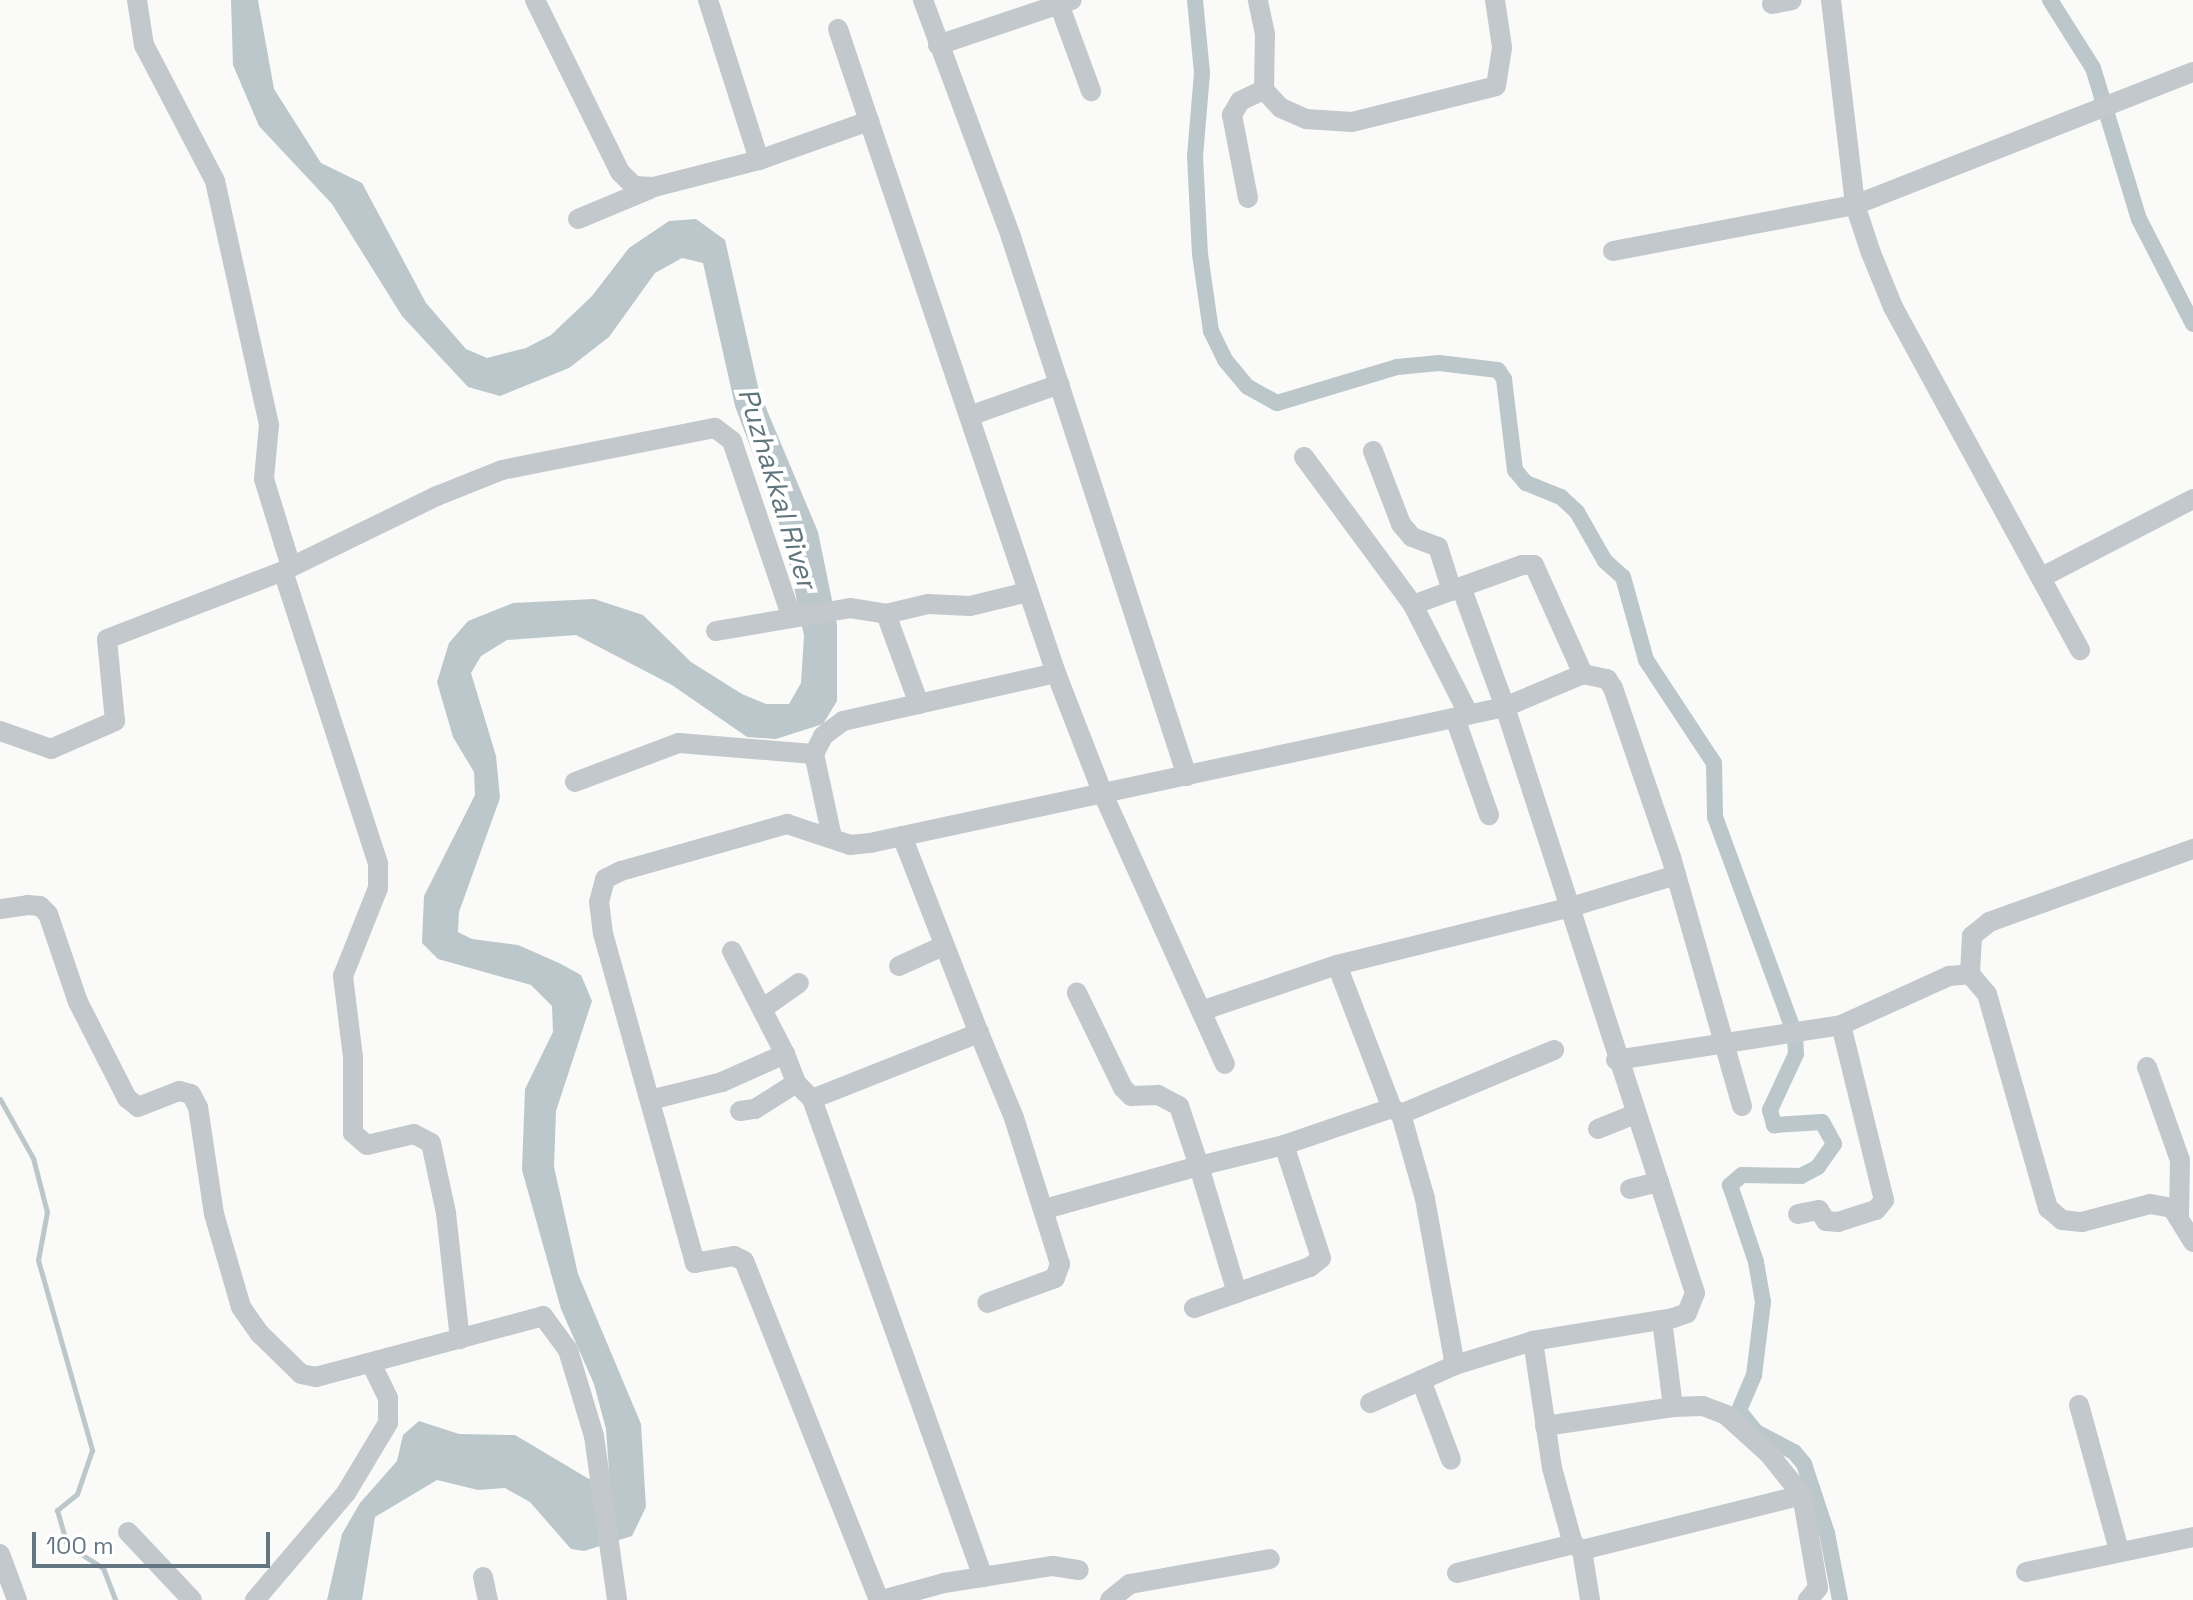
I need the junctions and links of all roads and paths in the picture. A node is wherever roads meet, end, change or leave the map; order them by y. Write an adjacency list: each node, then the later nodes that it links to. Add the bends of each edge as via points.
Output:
1 (137, 0): 26 (street, via 144,45 215,181 269,425 264,479)
2 (535, 0): 16 (street, via 620,172 634,186)
3 (708, 0): 15 (street)
4 (923, 0): 10 (street)
5 (1258, 0): 12 (street, via 1265,34)
6 (1495, 0): 12 (street, via 1502,47 1496,86 1352,122 1306,119 1281,108)
7 (1831, 0): 18 (street)
8 (1065, 2): 10 (street); 13 (street)
9 (838, 29): 14 (street)
10 (938, 45): 21 (street)
11 (2193, 72): 18 (street)
12 (1264, 90): 17 (street, via 1240,101 1232,115)
13 (1091, 91)
14 (869, 121): 15 (street); 22 (street)
15 (759, 160): 16 (street)
16 (654, 187): 19 (street)
17 (1248, 198)
18 (1855, 205): 20 (street); 27 (street, via 1893,307 2007,523)
19 (578, 219)
20 (1613, 251)
21 (1060, 384): 22 (street); 42 (street)
22 (969, 416): 29 (street)
23 (1373, 451): 28 (street, via 1401,524 1412,537 1438,547)
24 (1304, 457): 30 (street)
25 (2193, 499): 27 (street)
26 (287, 569): 32 (street, via 502,470 715,428 732,441 786,601); 40 (street, via 107,639 106,672 115,721 51,749); 89 (street, via 378,864 378,888 343,976 353,1057 353,1133 367,1145 414,1134 431,1143 446,1213)
27 (2042, 577): 34 (street)
28 (1456, 589): 30 (street); 36 (street, via 1534,565); 38 (street)
29 (1028, 592): 31 (street, via 970,606 928,604); 35 (street)
30 (1413, 605): 39 (street)
31 (886, 614): 32 (street, via 850,608); 37 (street)
32 (798, 616): 33 (street)
33 (716, 631)
34 (2080, 650)
35 (1056, 673): 37 (street); 44 (street)
36 (1583, 674): 38 (street); 49 (street, via 1607,679 1613,688)
37 (919, 704): 41 (street, via 843,721 823,736)
38 (1505, 707): 39 (street); 50 (street)
39 (1462, 716): 42 (street); 45 (street)
40 (0, 731)
41 (814, 754): 43 (street, via 687,742); 47 (street)
42 (1187, 776): 44 (street)
43 (575, 782)
44 (1103, 794): 46 (street); 60 (street)
45 (1489, 815)
46 (902, 836): 47 (street, via 850,845); 52 (street)
47 (832, 837): 71 (street, via 787,824 605,879 599,902 603,934)
48 (2193, 849): 56 (street, via 1979,928 1972,936)
49 (1676, 875): 50 (street); 63 (street)
50 (1571, 907): 54 (street); 66 (street)
51 (0, 909): 91 (street, via 40,906 48,914 78,1002 127,1098 138,1107 179,1091 191,1094 198,1107 214,1214 248,1320 301,1374 316,1377)
52 (943, 946): 55 (street); 62 (street)
53 (732, 951): 59 (street)
54 (1337, 965): 60 (street); 74 (street)
55 (899, 966)
56 (1970, 974): 61 (street, via 1949,976); 83 (street, via 1987,994 2048,1208 2062,1220 2082,1222 2150,1204 2172,1208)
57 (799, 983): 59 (street)
58 (1077, 993): 78 (street, via 1123,1088 1131,1096 1158,1095 1179,1106)
59 (762, 1009): 65 (street)
60 (1201, 1011): 67 (street)
61 (1841, 1025): 63 (street); 82 (street, via 1884,1200 1876,1210 1838,1222 1826,1221 1819,1210)
62 (979, 1033): 70 (street); 81 (street)
63 (1724, 1044): 66 (street); 72 (street)
64 (1554, 1050): 74 (street)
65 (785, 1054): 69 (street); 71 (street, via 722,1082)
66 (1616, 1060): 75 (street)
67 (1225, 1064)
68 (2147, 1067): 83 (street, via 2180,1160)
69 (796, 1083): 70 (street); 73 (street, via 755,1109)
70 (812, 1099): 110 (street)
71 (650, 1100): 116 (street, via 695,1263 734,1256 744,1261)
72 (1742, 1106)
73 (740, 1111)
74 (1396, 1111): 77 (street); 92 (street, via 1425,1199)
75 (1635, 1114): 76 (street); 79 (street)
76 (1598, 1129)
77 (1284, 1145): 78 (street); 85 (street, via 1321,1258 1310,1267)
78 (1199, 1166): 81 (street); 85 (street)
79 (1659, 1182): 80 (street); 88 (street, via 1695,1293 1687,1313)
80 (1630, 1189)
81 (1045, 1209): 86 (street, via 1059,1272 1038,1287)
82 (1798, 1214)
83 (2179, 1215): 84 (street)
84 (2193, 1242)
85 (1237, 1293): 87 (street)
86 (987, 1303)
87 (1194, 1308)
88 (1662, 1320): 90 (street); 96 (street)
89 (460, 1339): 91 (street); 115 (street, via 543,1316 568,1350 594,1436)
90 (1533, 1341): 92 (street); 97 (street)
91 (371, 1363): 113 (street, via 388,1398 388,1423 346,1493)
92 (1455, 1365): 93 (street)
93 (1421, 1380): 94 (street); 98 (street)
94 (1370, 1403)
95 (2079, 1405): 103 (street)
96 (1673, 1407): 97 (street); 99 (street, via 1703,1406 1726,1415 1769,1454)
97 (1545, 1426): 102 (street)
98 (1451, 1460)
99 (1802, 1495): 102 (street); 119 (street, via 1818,1588)
100 (128, 1532): 112 (street)
101 (2193, 1537): 103 (street)
102 (1577, 1547): 108 (street); 118 (street)
103 (2119, 1550): 107 (street)
104 (0, 1554): 111 (street)
105 (1270, 1559): 117 (street, via 1130,1584)
106 (1079, 1570): 110 (street, via 1053,1566)
107 (2026, 1572)
108 (1457, 1573)
109 (483, 1577): 114 (street)
110 (983, 1577): 116 (street)
111 (17, 1600)
112 (192, 1600)
113 (255, 1600)
114 (488, 1600)
115 (617, 1600)
116 (881, 1600)
117 (1110, 1600)
118 (1590, 1600)
119 (1808, 1600)

